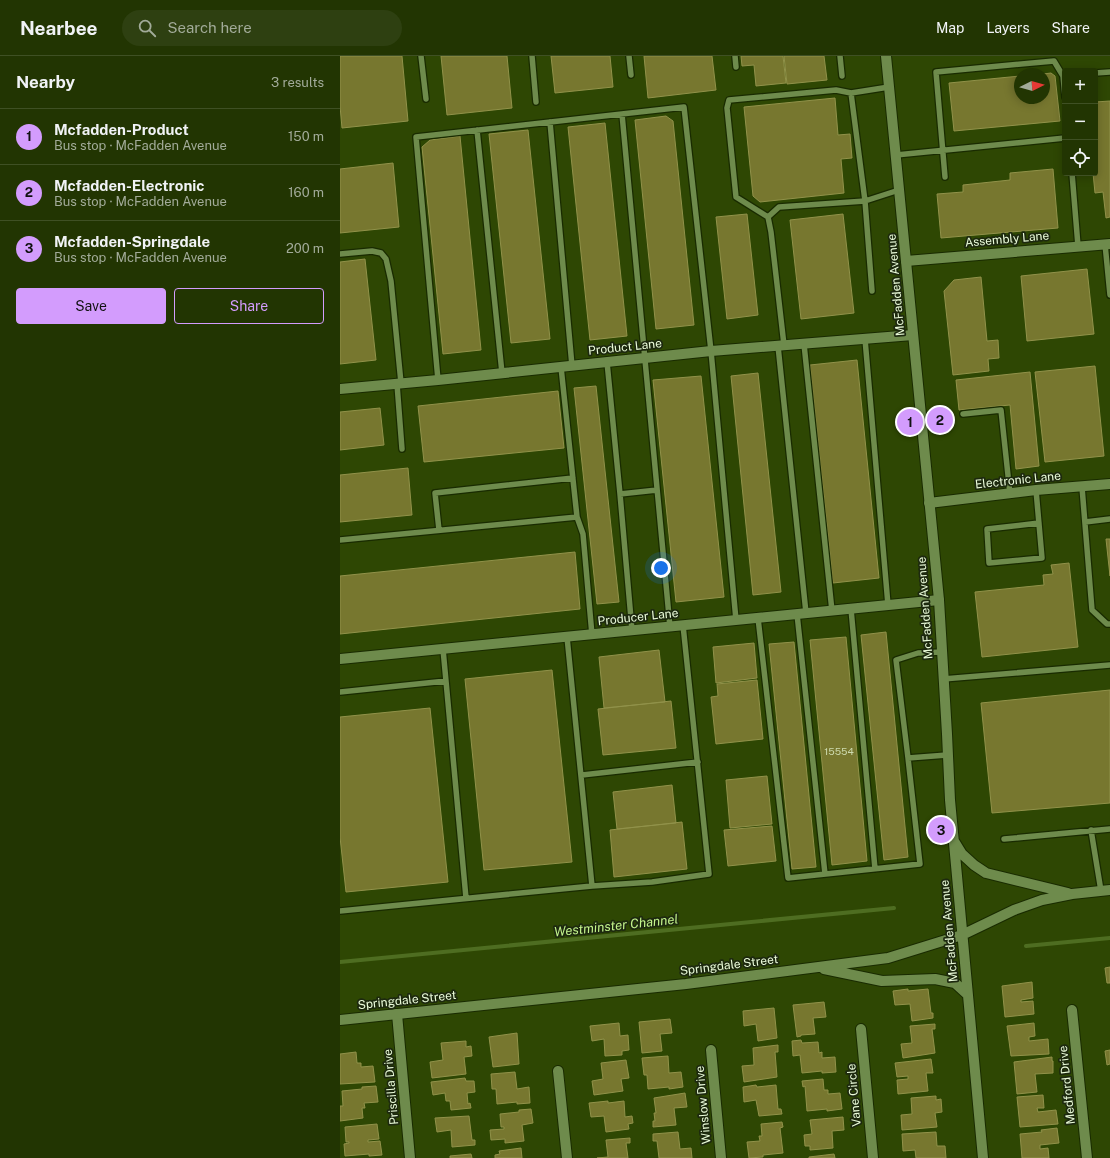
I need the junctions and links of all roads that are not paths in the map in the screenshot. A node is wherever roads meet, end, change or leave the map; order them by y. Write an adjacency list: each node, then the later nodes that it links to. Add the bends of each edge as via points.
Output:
1 (421, 56): 15 (lane)
2 (532, 56): 16 (lane)
3 (629, 56): 11 (lane)
4 (735, 56): 7 (lane)
5 (840, 56): 12 (lane)
6 (886, 56): 13 (street, McFadden Avenue)
7 (736, 67)
8 (1110, 72): 10 (lane)
9 (1062, 73): 21 (lane, via 1054,61 936,72)
10 (1098, 73)
11 (631, 75)
12 (842, 76)
13 (889, 87): 14 (lane); 22 (street, McFadden Avenue)
14 (851, 93): 26 (lane); 27 (lane, via 836,90 729,100 727,108 736,196)
15 (426, 99)
16 (536, 102)
17 (622, 114): 18 (lane); 38 (lane, via 684,107); 39 (lane)
18 (550, 122): 19 (lane); 41 (lane)
19 (477, 130): 43 (lane); 44 (lane, via 416,137)
20 (1062, 138): 21 (lane)
21 (943, 150): 22 (lane); 24 (lane)
22 (896, 155): 25 (street, McFadden Avenue)
23 (1072, 176): 29 (lane)
24 (945, 177)
25 (899, 190): 26 (lane); 31 (street, McFadden Avenue)
26 (865, 201): 27 (lane, via 779,207); 32 (lane)
27 (768, 217): 37 (lane)
28 (1108, 244): 29 (street, Assembly Lane); 33 (lane)
29 (1078, 246): 31 (street, Assembly Lane)
30 (340, 254): 45 (lane, via 372,251 381,253 386,259 391,281)
31 (906, 261): 34 (street, McFadden Avenue)
32 (872, 291)
33 (1110, 294)
34 (913, 335): 35 (street, Product Lane); 56 (street, McFadden Avenue)
35 (865, 339): 36 (street, Product Lane); 64 (lane)
36 (804, 344): 37 (street, Product Lane); 66 (lane)
37 (781, 346): 38 (street, Product Lane); 67 (lane)
38 (711, 351): 39 (street, Product Lane); 69 (lane)
39 (645, 358): 40 (street, Product Lane); 52 (lane)
40 (607, 362): 41 (street, Product Lane); 54 (lane)
41 (572, 366): 42 (street, Product Lane)
42 (561, 367): 43 (street, Product Lane); 49 (lane)
43 (502, 373): 44 (street, Product Lane)
44 (438, 380): 45 (street, Product Lane)
45 (399, 384): 46 (street, Product Lane); 48 (lane)
46 (340, 389)
47 (963, 414): 55 (lane, via 1001,410)
48 (402, 449)
49 (573, 478): 57 (lane); 61 (lane, via 435,492)
50 (1110, 484): 51 (street, Electronic Lane)
51 (1082, 487): 53 (street, Electronic Lane); 59 (lane)
52 (658, 490): 54 (lane); 72 (lane)
53 (1036, 490): 55 (street, Electronic Lane); 60 (lane)
54 (620, 494): 73 (lane)
55 (1010, 494): 56 (street, Electronic Lane)
56 (929, 503): 63 (street, McFadden Avenue)
57 (577, 516): 61 (lane); 74 (lane, via 584,534)
58 (1110, 519): 59 (lane)
59 (1085, 522): 70 (lane, via 1092,610)
60 (1039, 523): 60 (lane, via 1042,558 989,563 987,529)
61 (439, 530): 62 (lane)
62 (340, 540)
63 (939, 600): 64 (street, Producer Lane); 77 (street, McFadden Avenue)
64 (888, 605): 65 (street, Producer Lane)
65 (851, 609): 66 (street, Producer Lane); 91 (lane)
66 (832, 611): 67 (street, Producer Lane)
67 (802, 614): 68 (street, Producer Lane); 92 (lane)
68 (758, 618): 69 (street, Producer Lane); 92 (lane, via 788,878)
69 (736, 620): 71 (street, Producer Lane)
70 (1110, 624)
71 (683, 625): 72 (street, Producer Lane); 85 (lane)
72 (670, 627): 73 (street, Producer Lane)
73 (632, 630): 74 (street, Producer Lane)
74 (592, 634): 75 (street, Producer Lane)
75 (568, 637): 76 (street, Producer Lane); 86 (lane)
76 (443, 649): 78 (street, Producer Lane); 81 (lane)
77 (942, 652): 80 (street, McFadden Avenue); 84 (lane, via 918,654 896,660)
78 (340, 659)
79 (1110, 665): 80 (lane)
80 (944, 679): 83 (street, McFadden Avenue)
81 (446, 681): 82 (lane); 96 (lane)
82 (340, 692)
83 (948, 755): 84 (lane); 89 (street, McFadden Avenue)
84 (908, 758): 91 (lane, via 920,864)
85 (698, 762): 86 (lane); 93 (lane, via 709,874 652,882)
86 (582, 775): 93 (lane)
87 (1110, 829): 88 (lane)
88 (1090, 830): 90 (lane); 94 (lane)
89 (953, 839): 95 (street, via 962,854 986,873); 98 (street, McFadden Avenue)
90 (1004, 839)
91 (875, 869): 92 (lane)
92 (825, 874)
93 (592, 886): 96 (lane)
94 (1106, 890): 95 (street, Springdale Street)
95 (1072, 894): 98 (street, Springdale Street, via 1042,900 1014,910)
96 (466, 898): 97 (lane)
97 (340, 910)
98 (962, 936): 99 (street, Springdale Street, via 888,958); 100 (street, McFadden Avenue)
99 (816, 968): 100 (street, via 882,981 935,979 955,983); 102 (street, Springdale Street)
100 (967, 994): 111 (street, McFadden Avenue)
101 (1072, 1010): 112 (street, Medford Drive)
102 (397, 1014): 103 (street, Springdale Street); 107 (street, Priscilla Drive)
103 (340, 1020)
104 (862, 1029): 110 (street, Vane Circle)
105 (711, 1050): 109 (street, Winslow Drive)
106 (558, 1070): 108 (street)
107 (410, 1158)
108 (567, 1158)
109 (721, 1158)
110 (873, 1158)
111 (983, 1158)
112 (1087, 1158)

